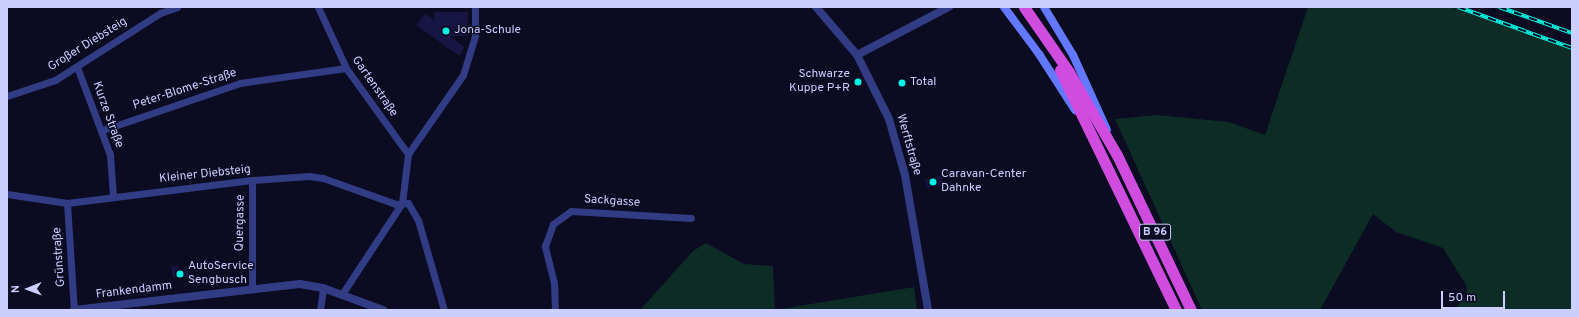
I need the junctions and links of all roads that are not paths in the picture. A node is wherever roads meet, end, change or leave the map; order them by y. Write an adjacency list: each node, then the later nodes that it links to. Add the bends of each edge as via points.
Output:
1 (177, 7): 11 (street, Großer Diebsteig, via 160,13)
2 (318, 7): 12 (street, Gartenstraße)
3 (475, 7): 16 (street, via 475,36 463,75)
4 (816, 7): 10 (street, Werftstraße)
5 (949, 7): 10 (street)
6 (1004, 7): 14 (main road, via 1039,54)
7 (1024, 7): 9 (highway, B 96)
8 (1044, 7): 17 (main road, via 1073,55)
9 (1039, 28): 14 (highway, B 96); 17 (highway, B 96, via 1069,72)
10 (857, 55): 32 (street, Werftstraße, via 886,112 899,148)
11 (77, 67): 13 (street, Großer Diebsteig, via 55,80); 15 (street, Kurze Straße)
12 (346, 68): 15 (street, Peter-Blome-Straße, via 240,83); 16 (street, Gartenstraße)
13 (7, 96)
14 (1086, 129): 33 (highway, B 96)
15 (103, 130): 20 (street, Kurze Straße, via 110,155)
16 (408, 154): 22 (street)
17 (1117, 155): 34 (highway, B 96)
18 (252, 180): 20 (street, Kleiner Diebsteig); 22 (street, Kleiner Diebsteig, via 316,177 396,204); 25 (street, Quergasse)
19 (7, 194): 21 (street, Kleiner Diebsteig)
20 (113, 196): 21 (street, Kleiner Diebsteig)
21 (67, 203): 27 (street, Grünstraße)
22 (402, 203): 26 (street); 30 (street, via 408,203 418,220)
23 (691, 218): 31 (street, Sackgasse, via 571,211 553,224 545,246 554,283)
24 (323, 288): 25 (street, Frankendamm, via 300,284); 26 (street, Frankendamm); 28 (street)
25 (252, 289): 27 (street, Frankendamm)
26 (342, 294): 29 (street, Frankendamm)
27 (74, 310)
28 (320, 310)
29 (384, 310)
30 (444, 310)
31 (555, 310)
32 (928, 310)
33 (1176, 310)
34 (1191, 310)

